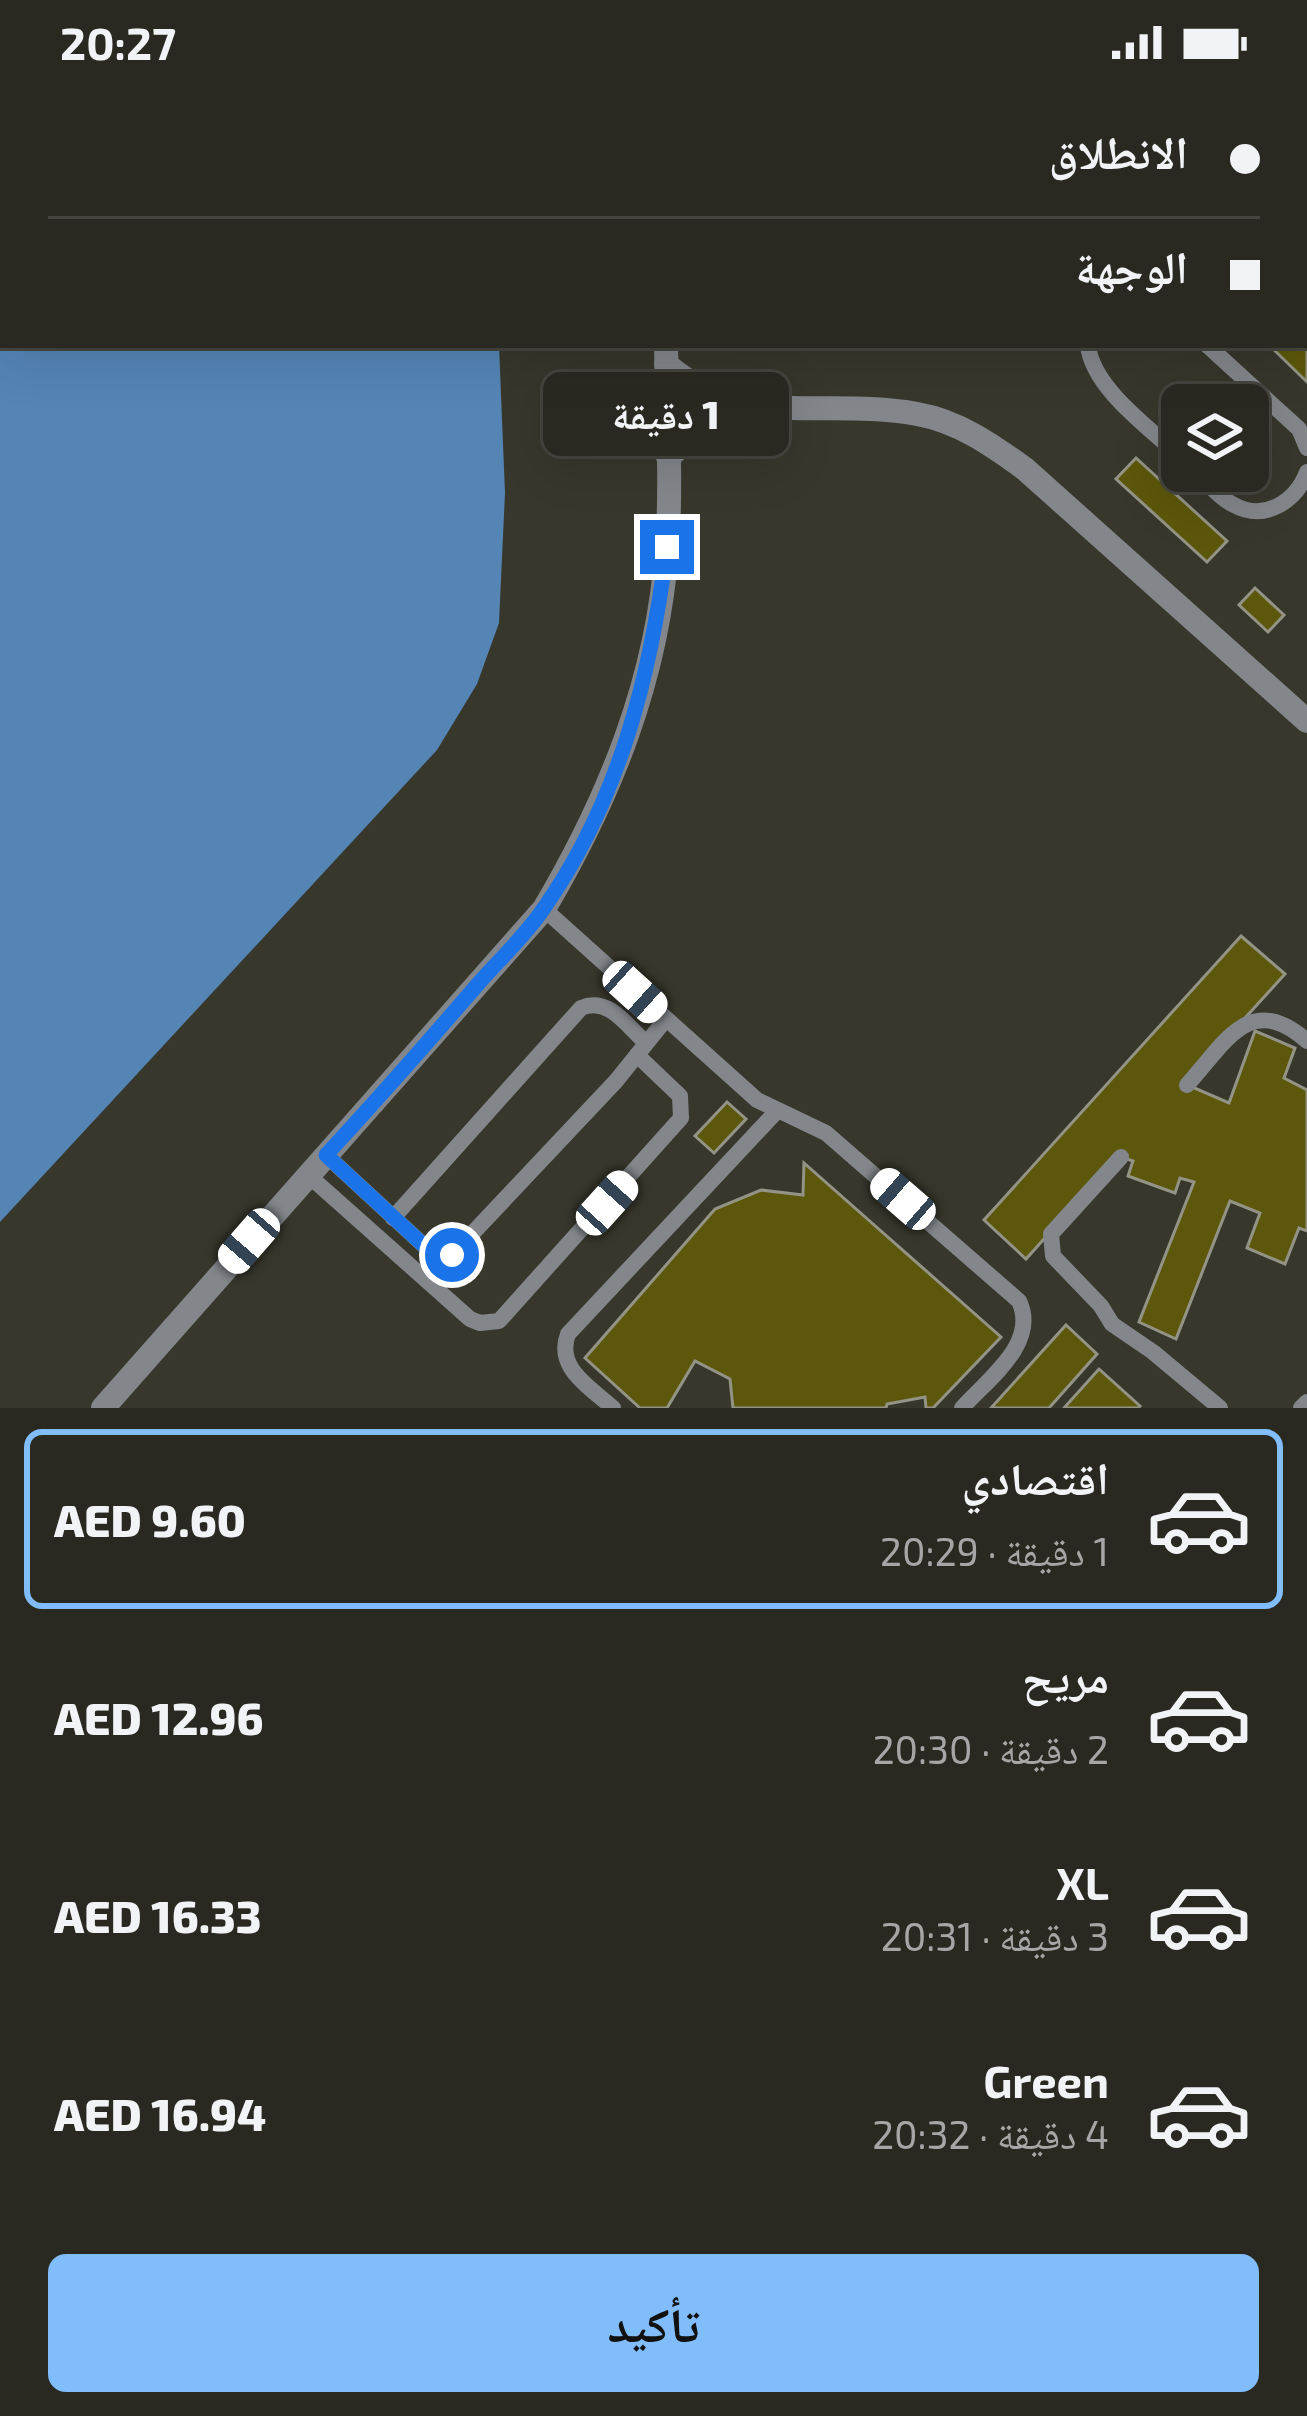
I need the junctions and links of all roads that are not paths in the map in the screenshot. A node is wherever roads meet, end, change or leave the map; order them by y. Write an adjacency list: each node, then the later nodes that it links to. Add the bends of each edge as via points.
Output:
1 (1088, 348): 5 (lane, via 1102,382)
2 (1210, 348): 6 (lane, via 1299,428)
3 (666, 354): 4 (street, via 711,394); 7 (street)
4 (765, 408): 7 (street, via 712,421); 10 (street, via 919,414 988,442)
5 (1161, 438)
6 (1307, 448)
7 (668, 457): 11 (street, via 667,547 639,704 614,776)
8 (1307, 472): 9 (lane, via 1285,502 1257,511)
9 (1218, 492)
10 (1307, 721)
11 (544, 909): 12 (lane); 17 (street)
12 (666, 1019): 14 (lane); 16 (lane)
13 (1307, 1041): 15 (lane, via 1281,1020 1246,1022)
14 (641, 1049): 20 (lane, via 606,1006 581,1008); 21 (lane, via 459,1250); 22 (lane, via 680,1096 681,1118 506,1316 489,1324 470,1319)
15 (1187, 1085)
16 (776, 1112): 25 (lane, via 568,1334 568,1366); 26 (lane, via 833,1139 1019,1301 1020,1342)
17 (326, 1155): 19 (street); 20 (lane)
18 (1121, 1156): 23 (lane, via 1051,1234 1053,1256 1121,1334)
19 (307, 1174): 22 (lane); 24 (street)
20 (393, 1218): 21 (lane)
21 (443, 1257): 22 (lane)
22 (425, 1280)
23 (1216, 1405)
24 (103, 1408)
25 (613, 1408)
26 (962, 1408)

